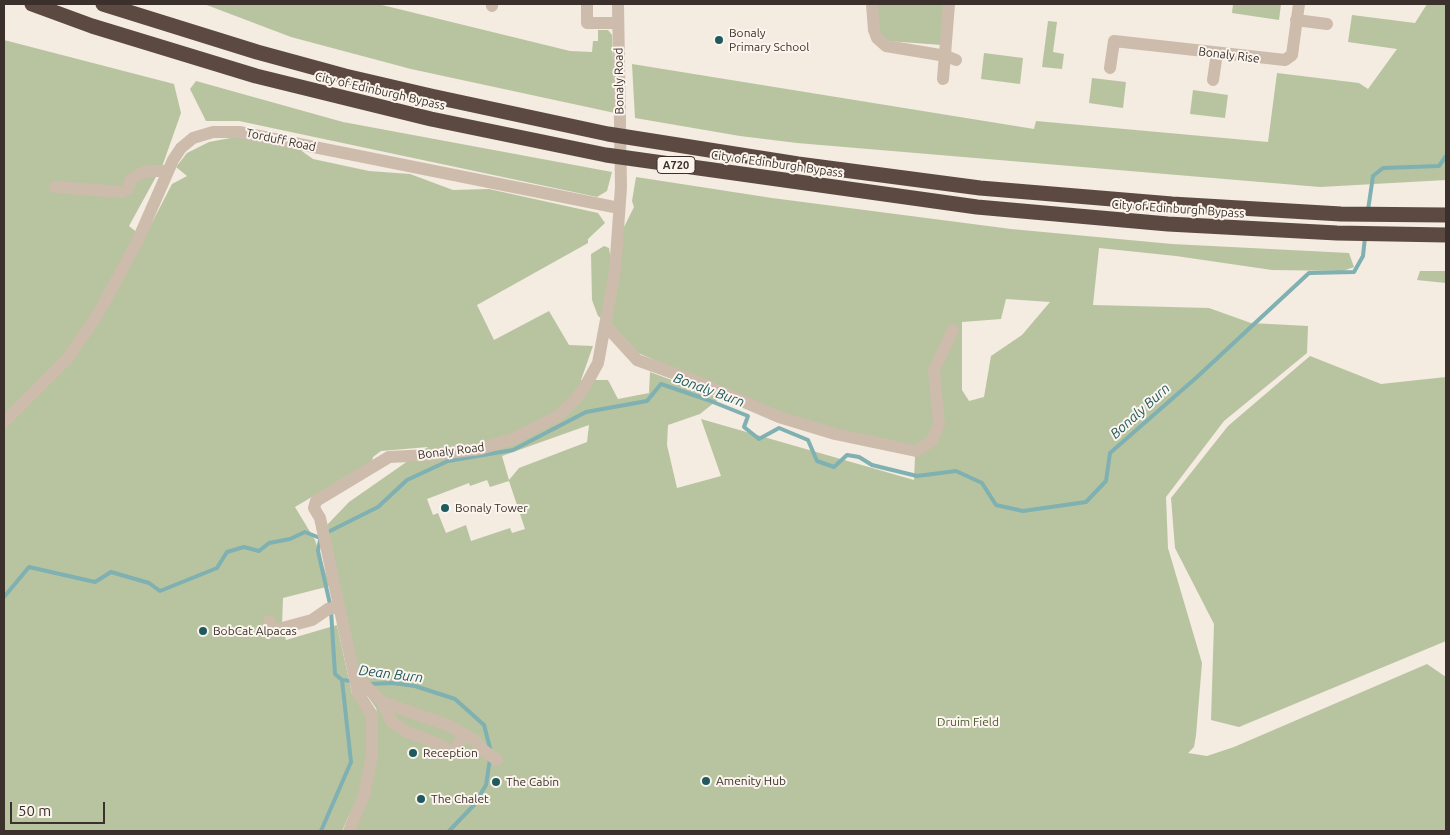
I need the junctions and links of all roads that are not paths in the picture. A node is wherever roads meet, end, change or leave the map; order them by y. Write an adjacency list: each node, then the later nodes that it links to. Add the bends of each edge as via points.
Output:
1 (32, 4): 20 (highway, City of Edinburgh Bypass / A720, via 92,26 256,76 431,119 606,155 977,207 1168,224)
2 (102, 4): 19 (highway, City of Edinburgh Bypass / A720, via 194,34 345,76 608,134 798,164 980,188 1172,204 1341,214)
3 (588, 4): 9 (street, via 587,23)
4 (618, 4): 9 (street, Bonaly Road)
5 (872, 4): 12 (street, via 874,30 886,46)
6 (949, 4): 12 (street)
7 (1298, 4): 8 (street, Bonaly Rise)
8 (1296, 20): 10 (street); 11 (street, Bonaly Rise, via 1292,55 1285,60)
9 (618, 23): 18 (street, Bonaly Road)
10 (1327, 24)
11 (1217, 53): 13 (street, Bonaly Rise, via 1114,40); 15 (street)
12 (951, 58): 14 (street)
13 (1110, 68)
14 (943, 79)
15 (1213, 80)
16 (168, 171): 17 (street, via 146,171 131,180 128,189 122,192); 18 (street, Torduff Road, via 181,148 193,138 213,132 239,132); 23 (street, Torduff Road, via 137,242 97,316 67,359)
17 (55, 187)
18 (619, 208): 21 (street, Bonaly Road, via 615,271)
19 (1446, 215)
20 (1446, 235)
21 (606, 326): 22 (street, via 637,360 779,417 835,434 916,451 932,441 939,424 934,370); 24 (street, Bonaly Road, via 594,369 576,399 558,416 512,439 480,449 389,457 316,501 315,513 320,518)
22 (953, 330)
23 (4, 422)
24 (339, 607): 25 (street, via 328,609 312,620 271,631); 26 (street, Bonaly Road)
25 (269, 621)
26 (358, 681): 27 (street); 30 (street, Bonaly Road, via 358,693 372,715 372,756 364,795)
27 (382, 702): 28 (street, via 450,726); 28 (street, via 392,722 452,753)
28 (464, 735): 29 (street)
29 (497, 760)
30 (348, 831)

